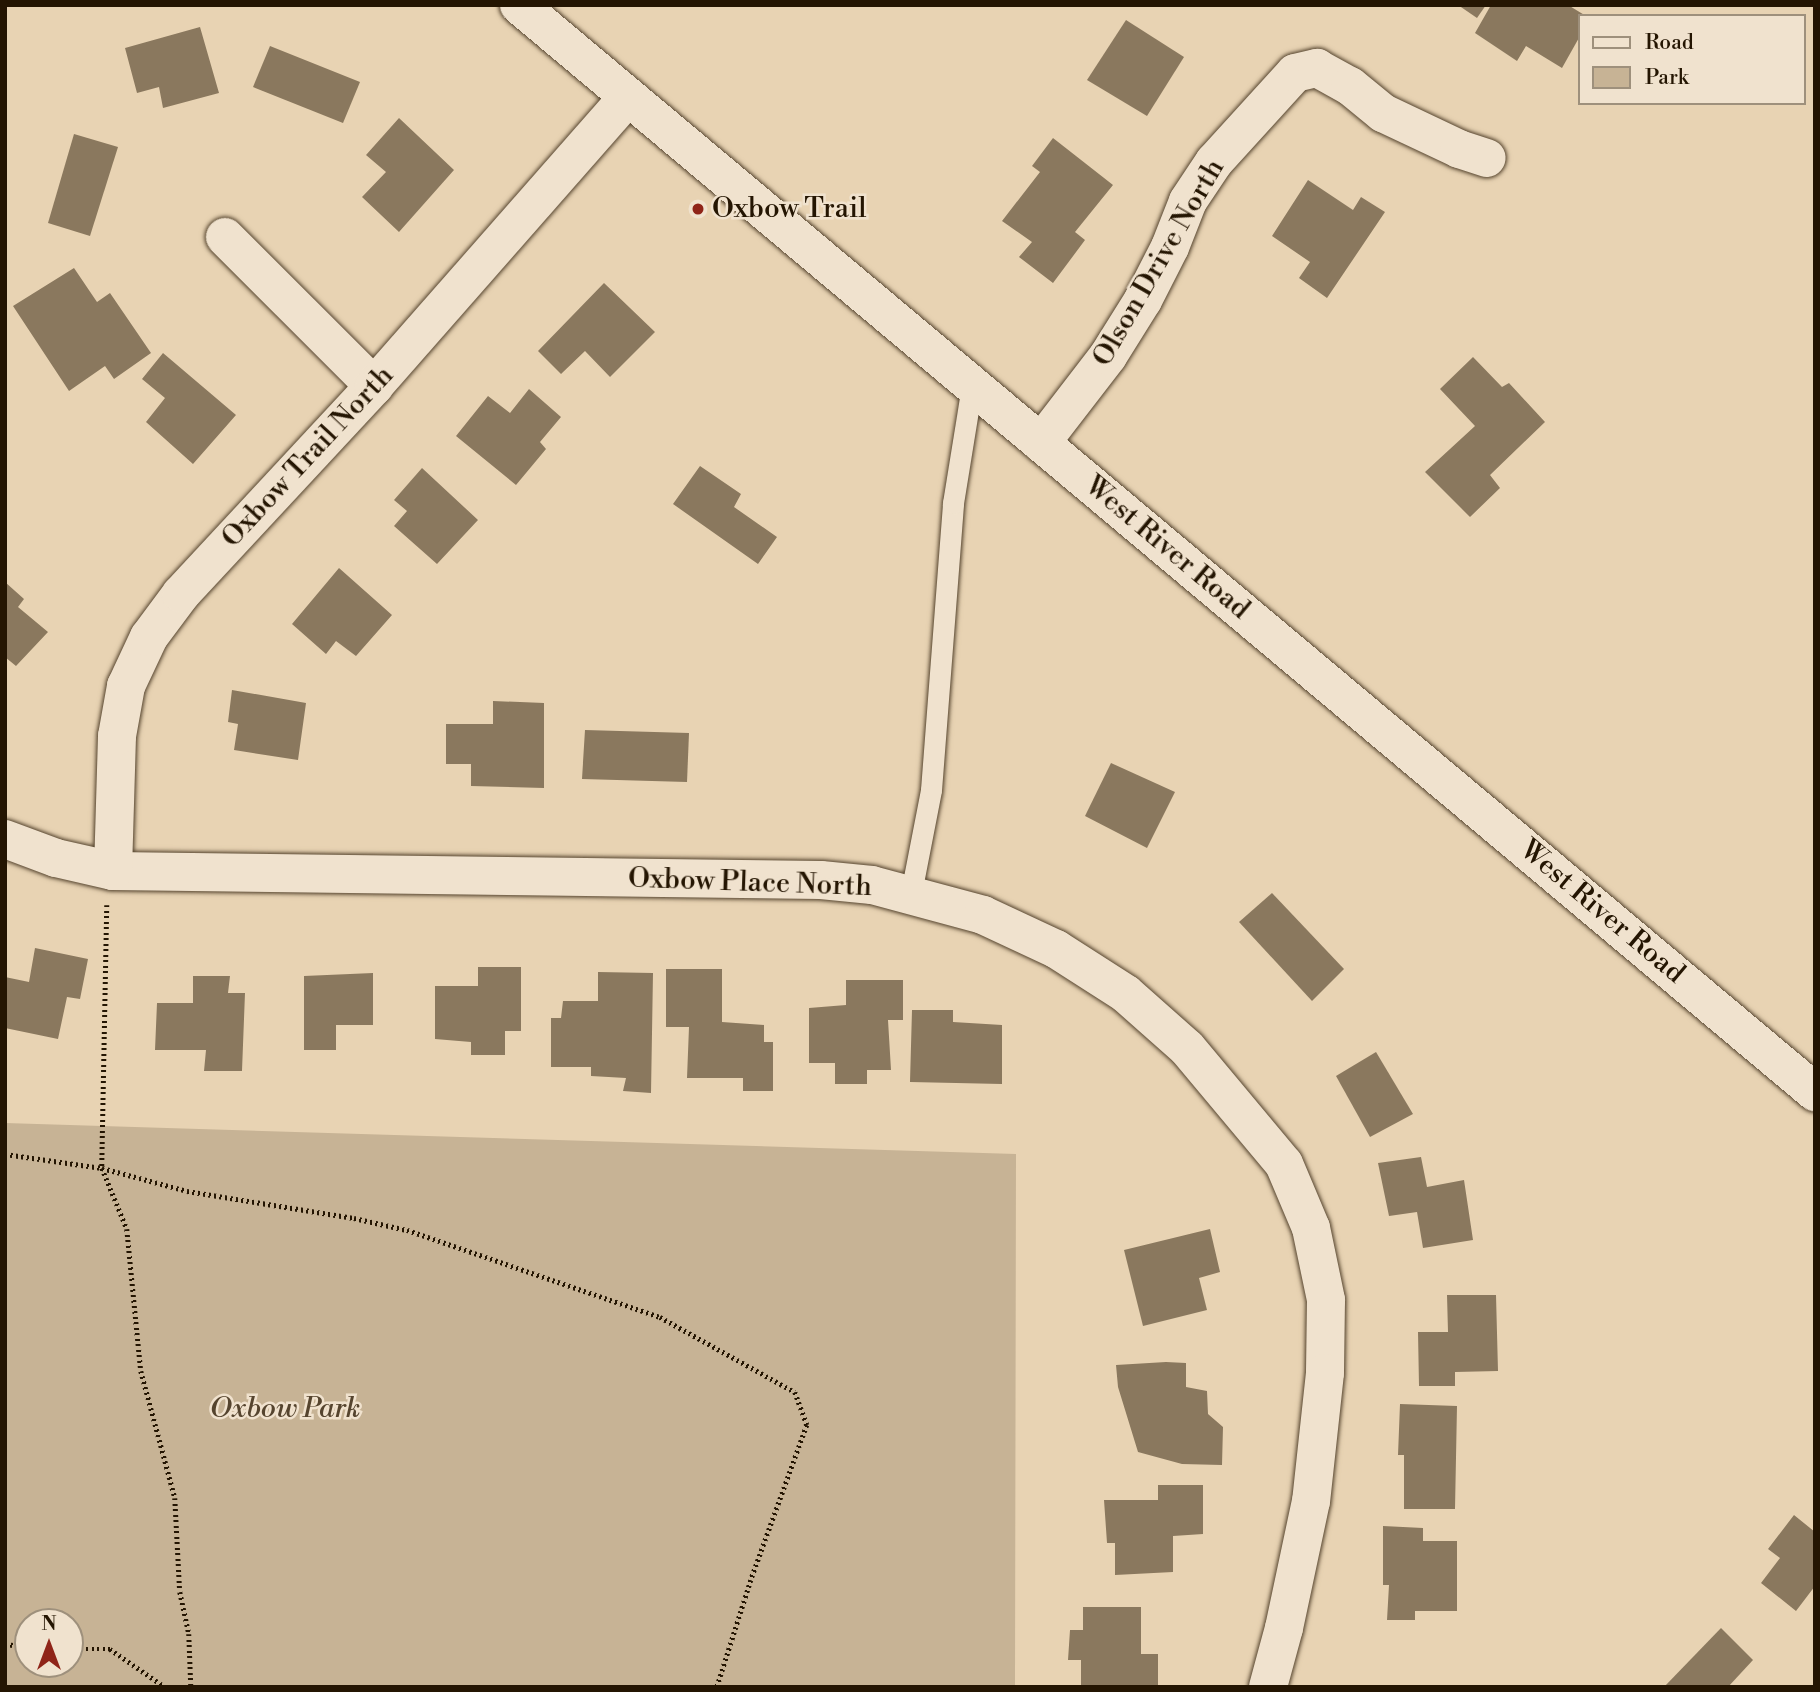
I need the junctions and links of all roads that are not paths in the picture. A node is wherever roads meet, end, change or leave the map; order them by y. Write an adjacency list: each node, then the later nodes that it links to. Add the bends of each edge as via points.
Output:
1 (519, 5): 2 (street, West River Road)
2 (627, 97): 5 (street, Oxbow Trail North); 6 (street, West River Road)
3 (1487, 158): 7 (street, Olson Drive North, via 1383,113 1350,86 1317,68 1295,73 1214,162 1188,201 1136,311 1108,356)
4 (225, 237): 5 (street)
5 (374, 386): 9 (street, Oxbow Trail North, via 181,594 149,638 126,687 117,736)
6 (972, 386): 7 (street, West River Road); 10 (lane, via 953,503 931,790)
7 (1041, 443): 11 (street, West River Road)
8 (5, 839): 9 (street, Oxbow Place North, via 56,858)
9 (113, 871): 10 (street, Oxbow Place North, via 821,880)
10 (911, 893): 12 (street, Oxbow Place North, via 983,915 1056,949 1126,994 1187,1048 1284,1164 1311,1228 1326,1300 1325,1373 1311,1502)
11 (1815, 1092)
12 (1268, 1687)

